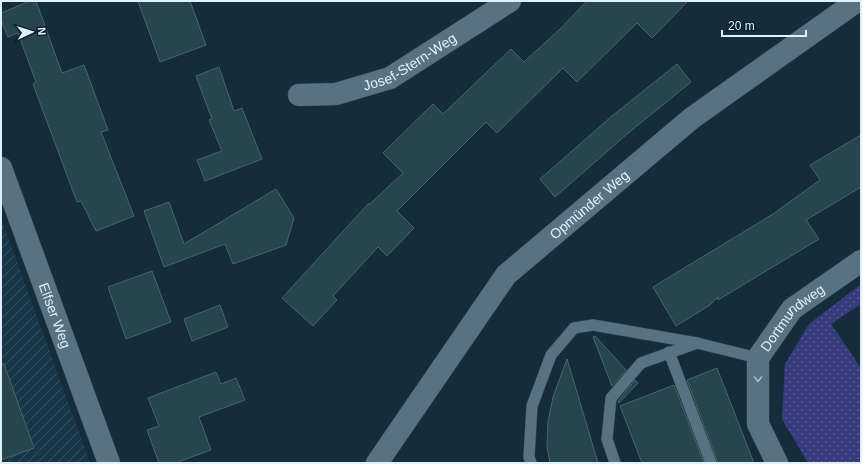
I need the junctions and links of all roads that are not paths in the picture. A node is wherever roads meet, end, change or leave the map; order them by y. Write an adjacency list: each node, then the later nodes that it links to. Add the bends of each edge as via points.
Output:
1 (510, 1): 3 (street, Josef-Stern-Weg, via 390,78 336,94)
2 (857, 1): 10 (street, Opmünder Weg, via 692,118 506,275)
3 (299, 95)
4 (1, 168): 9 (street, Elfser Weg)
5 (861, 260): 8 (street, Dortmundweg, via 792,309)
6 (697, 343): 7 (lane); 8 (lane); 11 (lane, via 593,325 574,328 551,355 532,406)
7 (669, 352): 12 (lane, via 641,363 611,398 607,439); 13 (lane)
8 (758, 358): 14 (street, Dortmundweg, one-way to 14, via 758,424)
9 (109, 463)
10 (377, 463)
11 (530, 463)
12 (615, 463)
13 (711, 463)
14 (777, 463)

